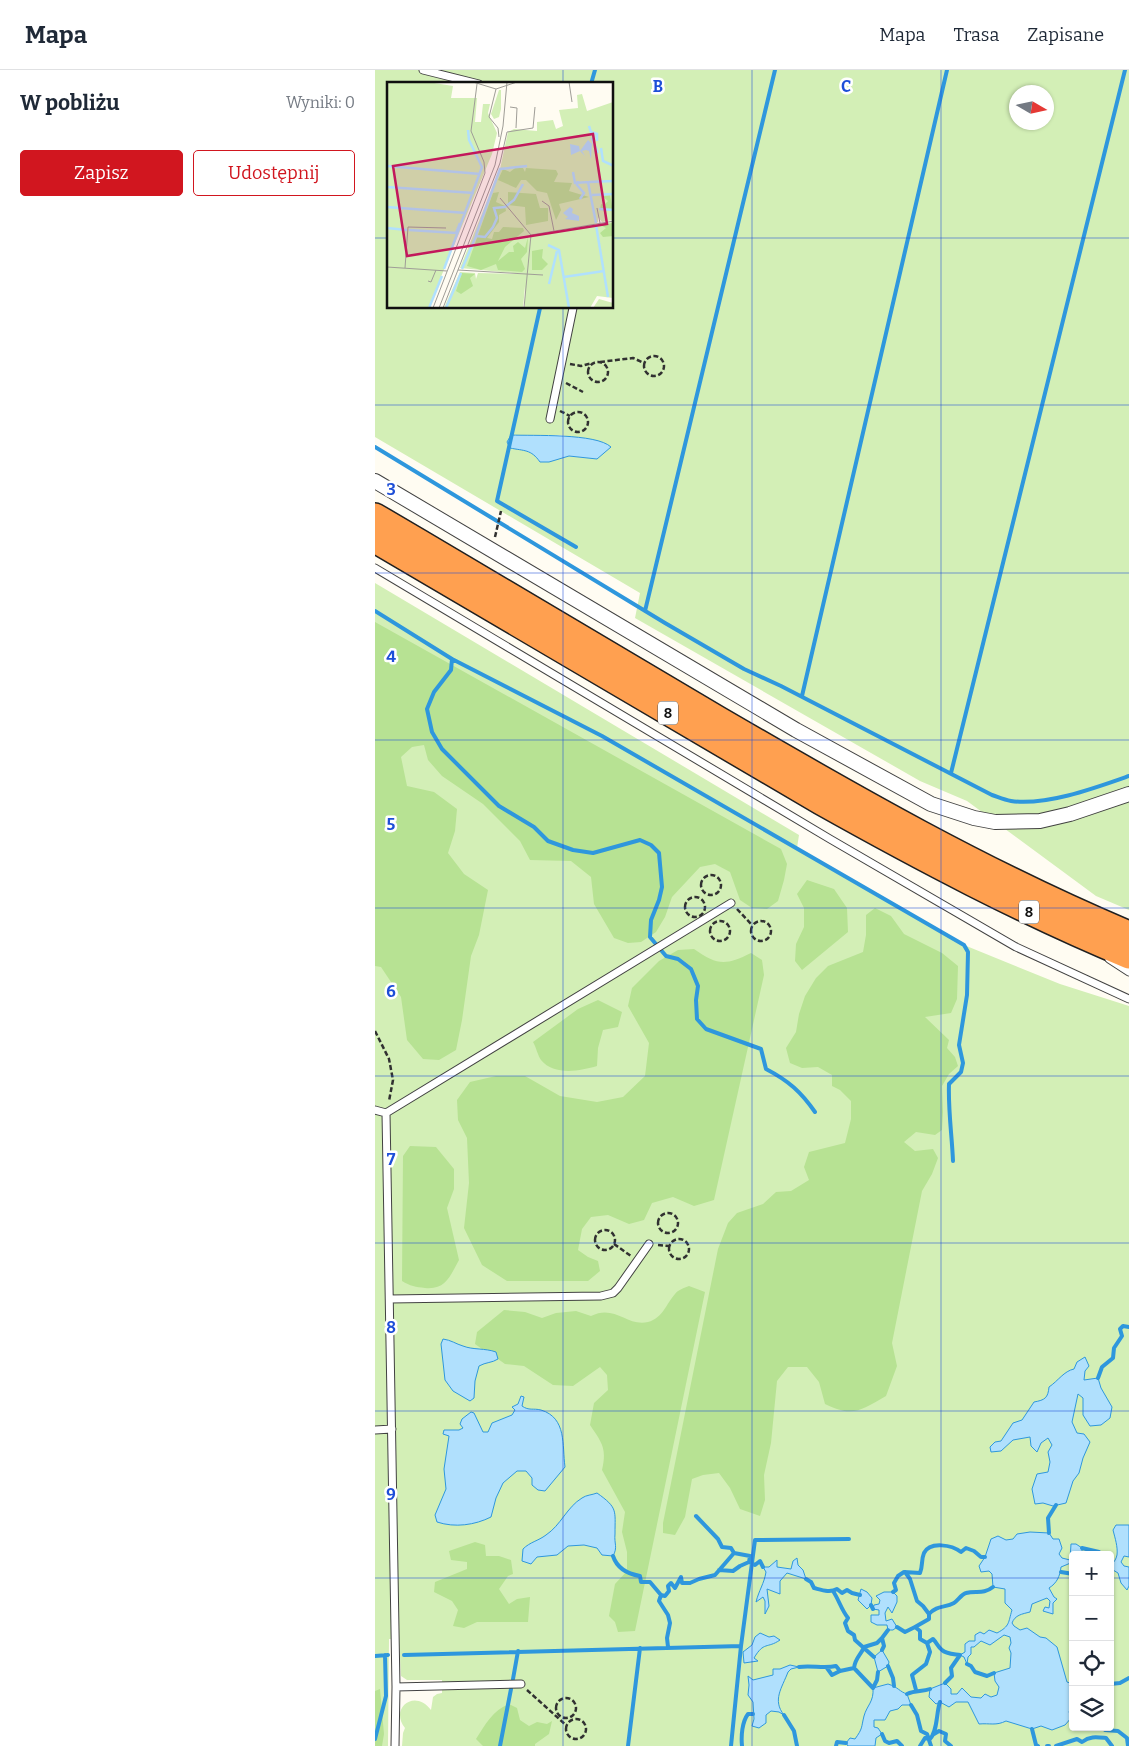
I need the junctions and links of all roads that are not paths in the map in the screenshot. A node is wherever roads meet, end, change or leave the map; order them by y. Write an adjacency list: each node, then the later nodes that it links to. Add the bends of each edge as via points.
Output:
1 (423, 70): 2 (lane)
2 (471, 82)
3 (573, 309): 4 (lane)
4 (550, 419)
5 (375, 481): 9 (street, via 796,730 931,804 995,822 1040,822)
6 (375, 516): 11 (highway, 8, via 908,828)
7 (375, 540): 12 (highway, 8, via 821,802 997,897)
8 (375, 568): 15 (lane, via 1016,947)
9 (1129, 794)
10 (731, 903): 17 (lane)
11 (1129, 934)
12 (1095, 942): 13 (highway, 8); 14 (lane, via 1100,953)
13 (1129, 956)
14 (1129, 972)
15 (1129, 999)
16 (375, 1110): 17 (lane)
17 (386, 1113): 19 (lane)
18 (649, 1244): 19 (lane, via 618,1288 601,1296)
19 (389, 1299): 20 (lane)
20 (392, 1429): 21 (lane); 23 (lane)
21 (375, 1430)
22 (521, 1684): 23 (lane)
23 (396, 1686): 24 (lane)
24 (395, 1746)

